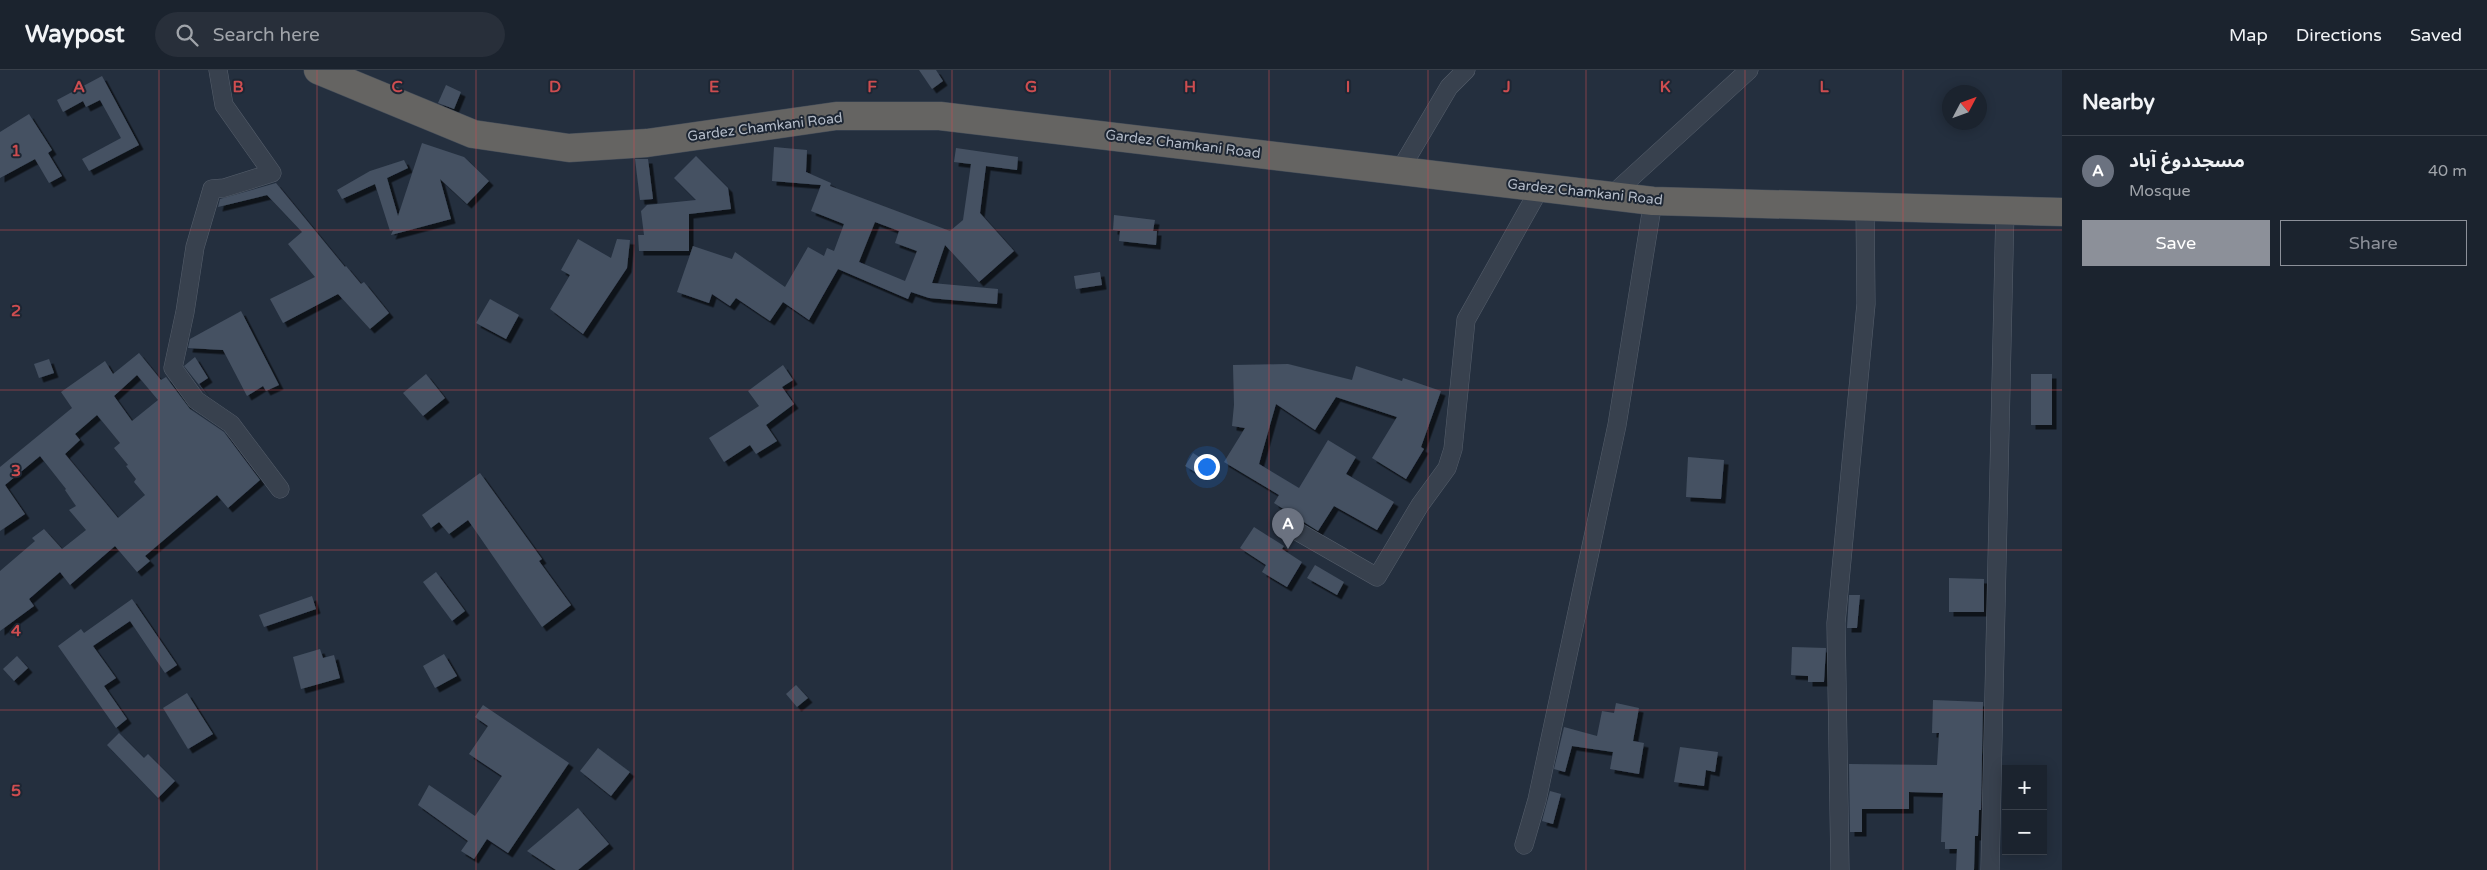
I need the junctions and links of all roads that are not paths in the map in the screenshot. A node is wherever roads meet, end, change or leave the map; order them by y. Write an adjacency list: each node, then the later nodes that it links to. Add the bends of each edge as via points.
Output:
1 (218, 70): 12 (street, via 224,105 272,173 212,189 195,247 173,368 196,400 231,424)
2 (318, 70): 5 (highway, Gardez Chamkani Road, via 473,134 569,148 647,143 836,116 940,116)
3 (1466, 70): 5 (street, via 1448,87)
4 (1749, 70): 7 (street)
5 (1400, 170): 6 (highway, Gardez Chamkani Road)
6 (1540, 188): 7 (highway, Gardez Chamkani Road); 13 (street, via 1466,320 1453,449 1447,468 1420,505 1377,577)
7 (1612, 195): 8 (highway, Gardez Chamkani Road)
8 (1654, 200): 9 (highway, Gardez Chamkani Road); 14 (street, via 1617,425 1537,800)
9 (1865, 205): 11 (highway, Gardez Chamkani Road); 15 (street, via 1866,304 1836,623)
10 (2059, 208): 11 (highway, Gardez Chamkani Road)
11 (2005, 209): 16 (street)
12 (280, 489)
13 (1288, 526)
14 (1524, 845)
15 (1840, 870)
16 (1990, 870)

